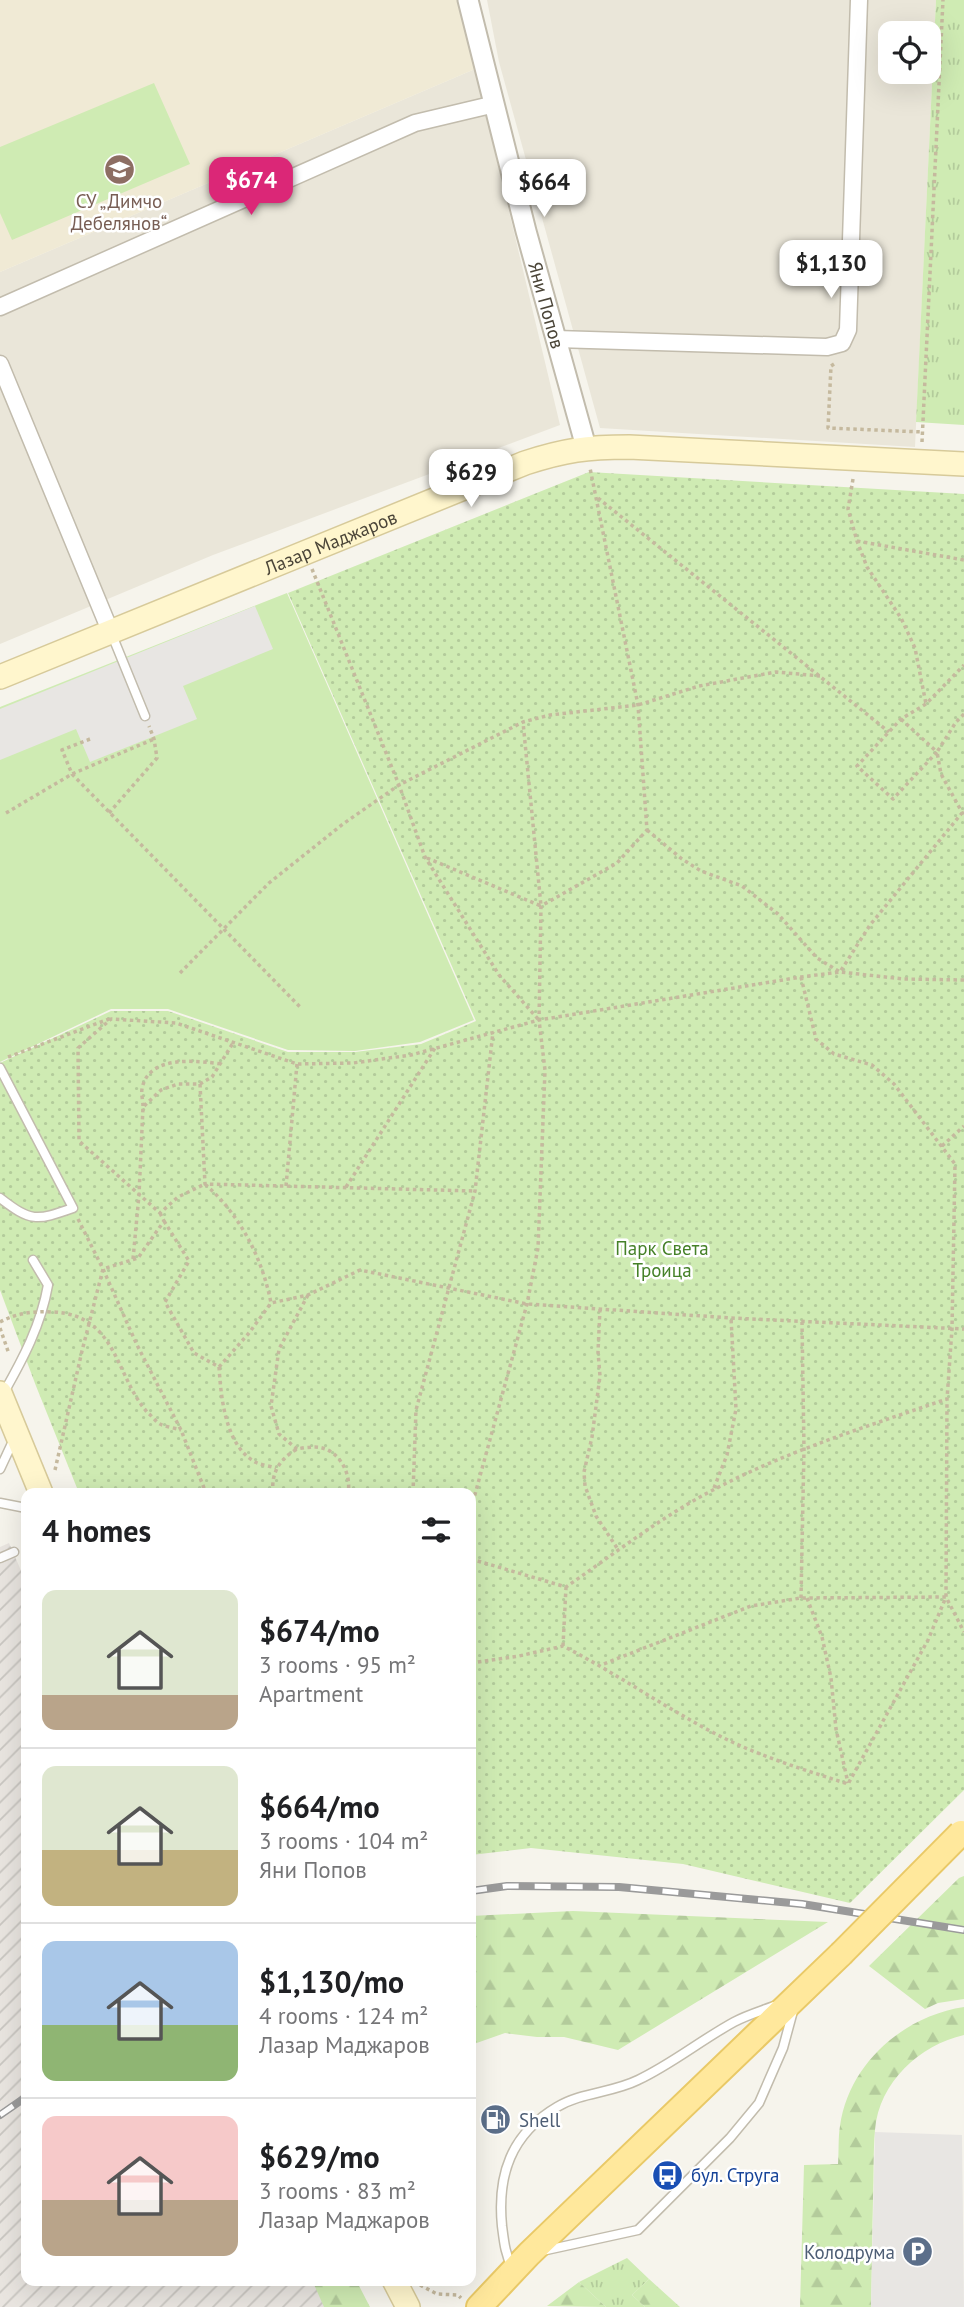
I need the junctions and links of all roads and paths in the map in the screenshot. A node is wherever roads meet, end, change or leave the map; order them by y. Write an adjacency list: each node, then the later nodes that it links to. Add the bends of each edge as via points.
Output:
1 (468, 0): 4 (street, Яни Попов)
2 (859, 0): 7 (street, via 848,330)
3 (943, 0): 9 (path)
4 (495, 104): 5 (street, via 415,123); 6 (street, Яни Попов)
5 (0, 307)
6 (556, 339): 7 (street, via 827,347); 10 (street, Яни Попов)
7 (842, 343): 9 (path, via 831,366 828,428)
8 (0, 364): 18 (street)
9 (923, 432): 12 (path)
10 (586, 447): 11 (main road, Лазар Маджаров); 14 (path); 16 (main road, Лазар Маджаров, via 525,463)
11 (857, 458): 12 (main road, Лазар Маджаров); 15 (path, via 848,509)
12 (922, 461): 13 (main road, Лазар Маджаров)
13 (964, 464)
14 (596, 497): 20 (path); 23 (path)
15 (857, 541): 17 (path); 22 (path, via 867,567 915,648)
16 (306, 553): 18 (main road, Лазар Маджаров); 33 (path)
17 (964, 560)
18 (111, 633): 21 (main road, Лазар Маджаров); 25 (lane)
19 (964, 665): 22 (path)
20 (820, 676): 23 (path, via 776,672 699,686); 28 (path)
21 (0, 677)
22 (926, 704): 26 (path)
23 (638, 705): 27 (path); 37 (path)
24 (964, 714): 31 (path)
25 (145, 716): 30 (path)
26 (901, 719): 28 (path); 31 (path)
27 (523, 722): 33 (path); 39 (path)
28 (889, 732): 31 (path, via 857,766 893,799)
29 (90, 739): 32 (path, via 62,750)
30 (155, 739): 32 (path); 35 (path, via 158,758)
31 (937, 752): 36 (path, via 941,774)
32 (72, 774): 34 (path); 35 (path)
33 (399, 785): 38 (path); 40 (path, via 269,883)
34 (6, 813)
35 (108, 813): 40 (path)
36 (963, 815): 41 (path, via 870,925)
37 (647, 830): 39 (path, via 617,863); 41 (path, via 701,871 742,886 778,914 817,958)
38 (425, 857): 39 (path); 47 (path, via 499,975)
39 (541, 906): 47 (path)
40 (224, 928): 42 (path); 45 (path)
41 (839, 972): 43 (path); 44 (path)
42 (180, 973)
43 (801, 977): 47 (path); 58 (path, via 816,1039 834,1054 872,1065 894,1084)
44 (964, 980)
45 (301, 1008)
46 (111, 1019): 49 (path, via 176,1023); 51 (path); 63 (path, via 78,1048 79,1141)
47 (539, 1020): 48 (path); 74 (path, via 545,1070 538,1248)
48 (492, 1032): 50 (path); 62 (path)
49 (233, 1043): 52 (path); 53 (path)
50 (435, 1048): 53 (path, via 353,1063); 61 (path)
51 (0, 1060)
52 (222, 1064): 55 (path); 56 (path, via 183,1061 162,1066 150,1073 142,1087)
53 (297, 1064): 60 (path)
54 (0, 1068): 65 (lane)
55 (200, 1084): 56 (path, via 161,1090); 59 (path)
56 (143, 1107): 63 (path)
57 (964, 1126): 58 (path)
58 (942, 1146): 79 (path, via 955,1164)
59 (205, 1184): 60 (path); 66 (path, via 178,1197); 73 (path, via 252,1243)
60 (286, 1186): 61 (path)
61 (346, 1187): 62 (path)
62 (475, 1191): 71 (path)
63 (139, 1195): 66 (path); 69 (path)
64 (0, 1198): 65 (lane, via 22,1215 44,1219)
65 (73, 1208): 70 (path)
66 (160, 1213): 67 (path)
67 (164, 1222): 69 (path); 81 (path, via 189,1261 165,1303 194,1353)
68 (33, 1260): 82 (lane, via 48,1285 44,1308 32,1340)
69 (133, 1260): 70 (path)
70 (103, 1269): 84 (path); 90 (path)
71 (449, 1288): 72 (path, via 360,1270); 74 (path); 95 (path, via 416,1410)
72 (308, 1295): 73 (path); 86 (path, via 279,1349 271,1406 279,1434)
73 (271, 1303): 81 (path)
74 (527, 1304): 75 (path); 97 (path)
75 (600, 1309): 76 (path); 100 (path, via 600,1376 585,1486 596,1516)
76 (731, 1318): 78 (path); 96 (path, via 736,1409 727,1455)
77 (0, 1322): 84 (path, bridge, via 36,1311 82,1319 116,1352 138,1402 159,1423)
78 (803, 1322): 79 (path); 87 (path)
79 (952, 1329): 80 (path); 83 (path)
80 (964, 1329)
81 (219, 1367): 88 (path, via 222,1409 237,1444 254,1462)
82 (1, 1394): 85 (main road)
83 (947, 1399): 87 (path); 105 (path)
84 (181, 1430): 92 (path)
85 (16, 1433): 89 (lane); 91 (main road)
86 (297, 1449): 88 (path); 94 (path, via 317,1447 333,1453 346,1469)
87 (804, 1449): 96 (path); 106 (path)
88 (276, 1468): 93 (path)
89 (0, 1469)
90 (55, 1472)
91 (39, 1488)
92 (204, 1488)
93 (273, 1488)
94 (348, 1488)
95 (412, 1488)
96 (714, 1489): 100 (path)
97 (476, 1491)
98 (0, 1503): 99 (lane)
99 (21, 1507)
100 (619, 1550): 104 (path)
101 (14, 1552): 102 (lane)
102 (0, 1558)
103 (476, 1560): 104 (path)
104 (566, 1587): 109 (path)
105 (946, 1597): 107 (path); 108 (path); 112 (path, via 928,1640)
106 (801, 1598): 107 (path); 111 (path, via 751,1606)
107 (807, 1598): 112 (path, via 829,1668)
108 (964, 1632)
109 (563, 1646): 110 (path); 111 (path)
110 (476, 1662)
111 (601, 1665): 112 (path, via 713,1733)
112 (848, 1784)
113 (962, 1832): 114 (main road, bridge)
114 (797, 1997): 115 (main road); 115 (lane, via 783,2048 759,2103 638,2230); 115 (lane, via 735,2021 636,2081 582,2095 538,2121 508,2159 501,2185 505,2250)
115 (521, 2262): 118 (main road)
116 (397, 2286): 119 (main road)
117 (422, 2286): 118 (path)
118 (468, 2301)
119 (408, 2307)

